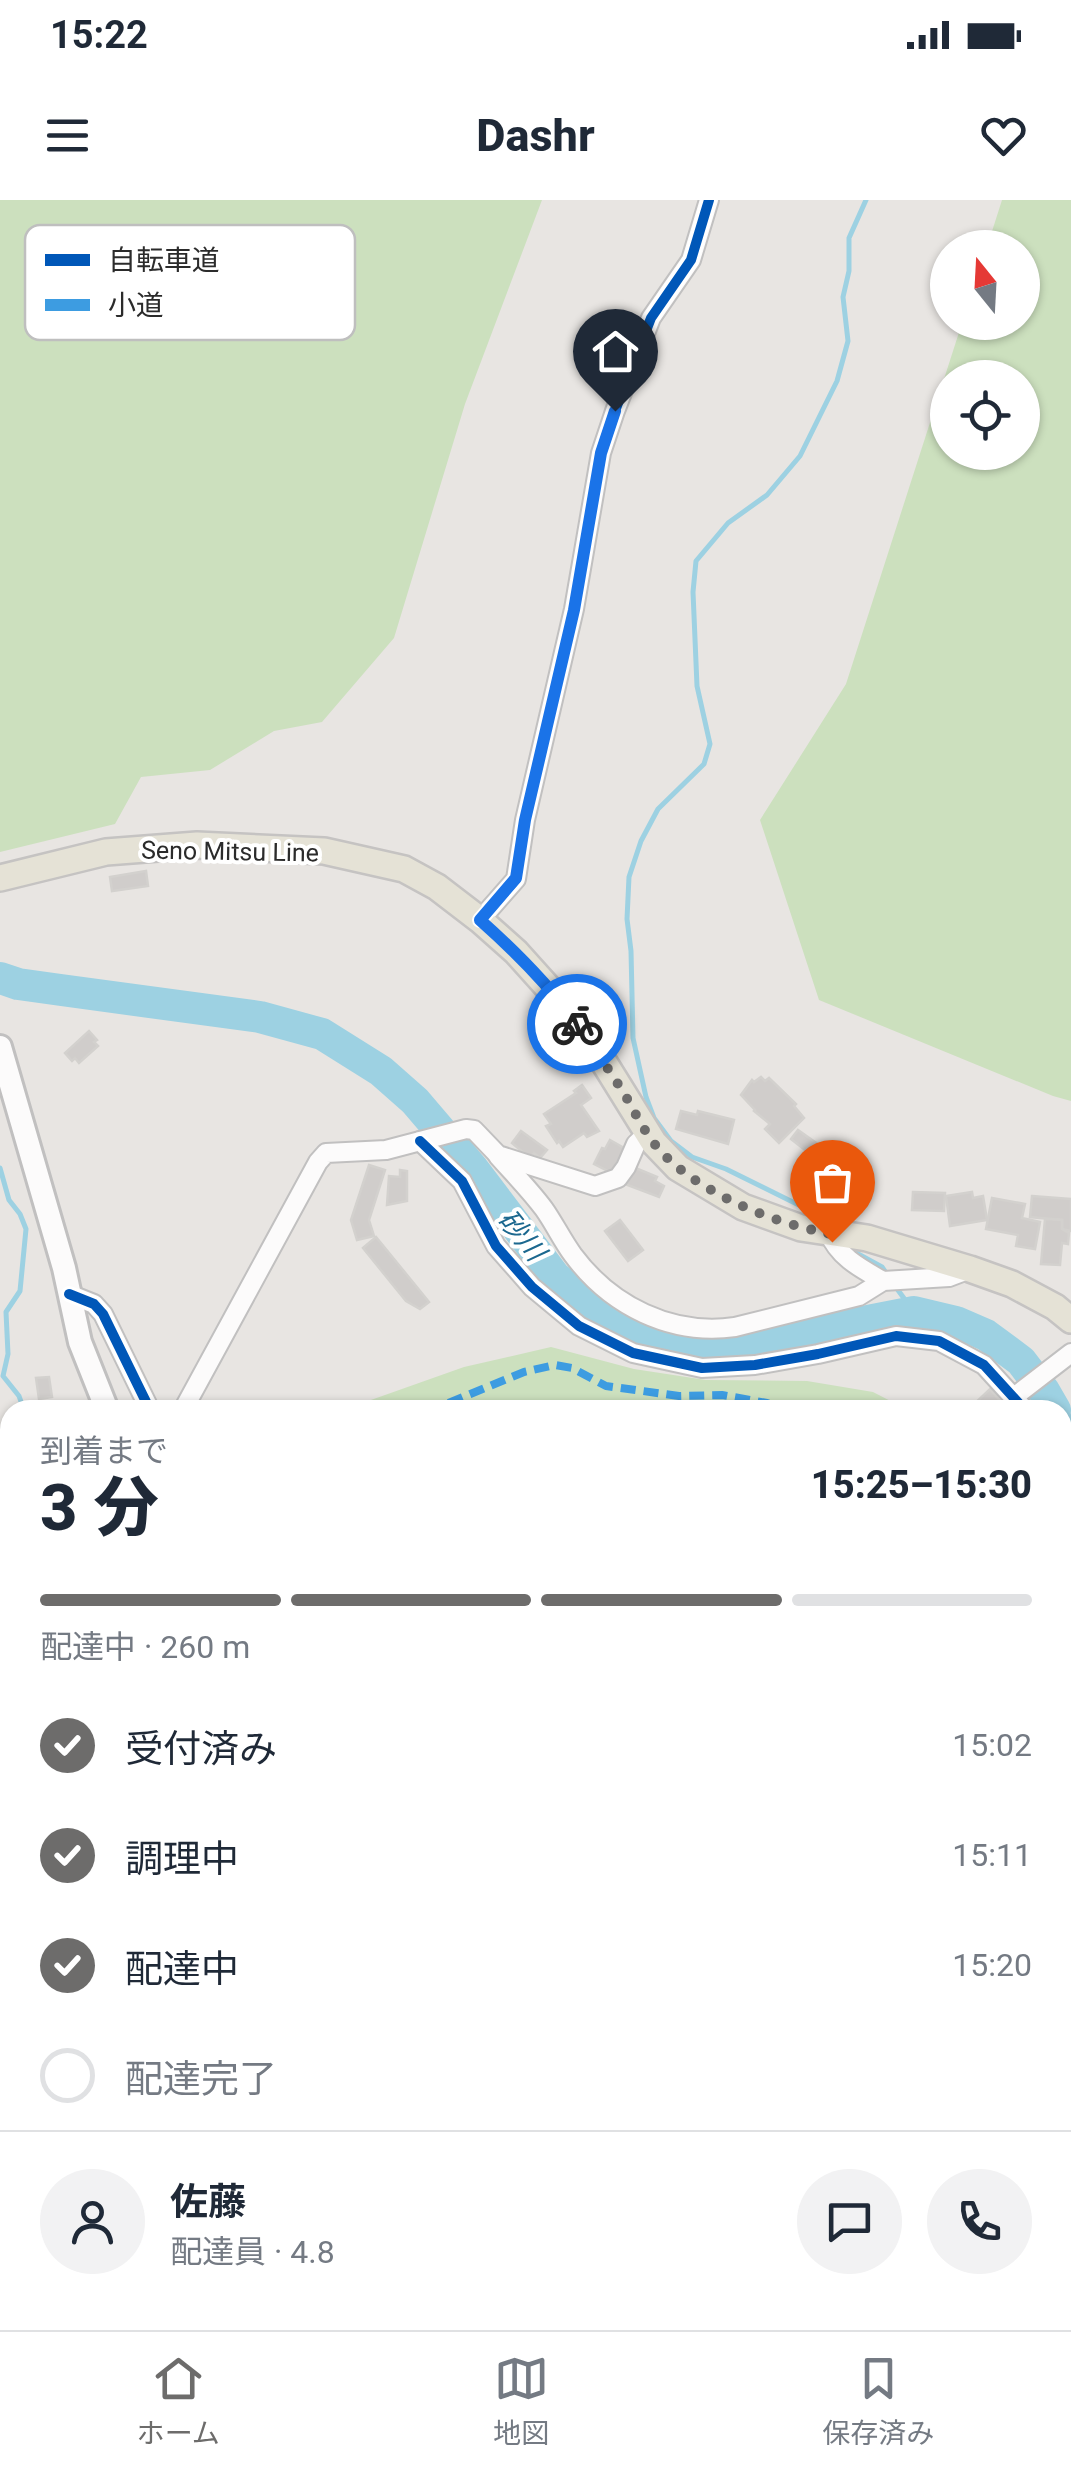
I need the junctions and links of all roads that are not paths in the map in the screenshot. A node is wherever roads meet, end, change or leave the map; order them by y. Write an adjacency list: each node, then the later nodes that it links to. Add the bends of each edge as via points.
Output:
1 (709, 200): 3 (street, via 690,260 650,318 601,453 516,878)
2 (0, 878): 3 (main road, Seno Mitsu Line, via 134,848 324,851 404,869)
3 (480, 920): 5 (main road, Seno Mitsu Line, via 561,1002)
4 (2, 1058): 11 (main road)
5 (648, 1133): 7 (street, via 618,1178 595,1186); 8 (main road, Seno Mitsu Line, via 678,1168 744,1207)
6 (420, 1141): 7 (street, via 466,1128); 16 (street, via 337,1151 318,1162); 17 (street, via 462,1181 496,1246 532,1287 579,1326 633,1354 702,1368 818,1354 896,1336 939,1341 984,1366)
7 (498, 1155): 10 (street, via 596,1283 646,1316 715,1330 860,1296)
8 (828, 1233): 9 (main road, Seno Mitsu Line); 10 (street, via 852,1262)
9 (970, 1269): 10 (street, via 949,1277); 12 (main road, Seno Mitsu Line, via 1012,1284)
10 (883, 1281)
11 (69, 1294): 14 (main road); 15 (street, via 103,1314)
12 (1071, 1320)
13 (1064, 1359): 18 (street)
14 (103, 1400)
15 (145, 1400)
16 (187, 1400)
17 (1017, 1400)
18 (1023, 1400)

